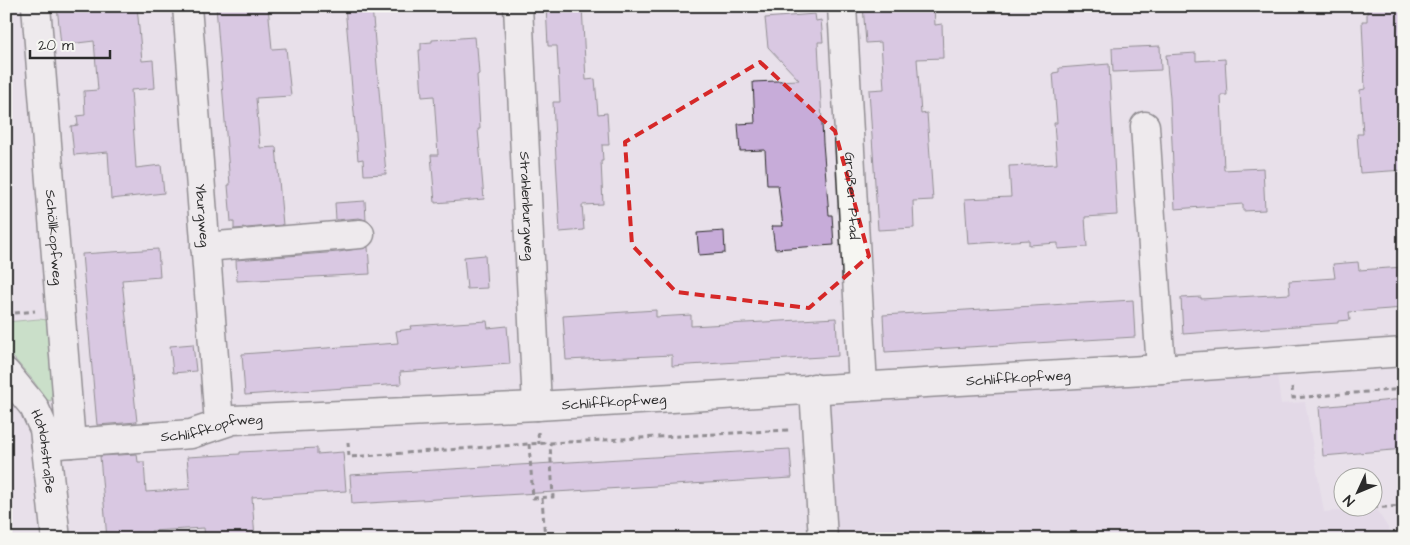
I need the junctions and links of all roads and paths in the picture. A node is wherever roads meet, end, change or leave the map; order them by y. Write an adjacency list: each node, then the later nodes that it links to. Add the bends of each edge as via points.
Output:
1 (36, 6): 20 (street, Schöllkopfweg)
2 (187, 6): 7 (street, Yburgweg)
3 (518, 6): 15 (street, Strahlenburgweg)
4 (842, 6): 11 (street, Großer Pfad)
5 (1145, 126): 9 (street)
6 (360, 234): 7 (street)
7 (205, 247): 17 (street, Yburgweg)
8 (1404, 352): 9 (street, Schliffkopfweg)
9 (1160, 369): 11 (street, Schliffkopfweg)
10 (6, 373): 20 (street, Hohlohstraße)
11 (863, 386): 12 (street, Schliffkopfweg)
12 (814, 388): 15 (street, Schliffkopfweg); 27 (street)
13 (1404, 390): 14 (path)
14 (1293, 398)
15 (537, 406): 16 (street, Schliffkopfweg)
16 (345, 414): 17 (street, Schliffkopfweg); 21 (path, via 349,457)
17 (219, 423): 20 (street, Schliffkopfweg, via 191,434)
18 (795, 430): 19 (path)
19 (550, 443): 21 (path); 22 (path, via 553,497)
20 (58, 444): 25 (street, Hohlohstraße)
21 (529, 444): 22 (path, via 533,498)
22 (542, 498): 26 (path)
23 (1404, 506): 24 (path)
24 (1382, 507)
25 (56, 539)
26 (545, 539)
27 (823, 539)

